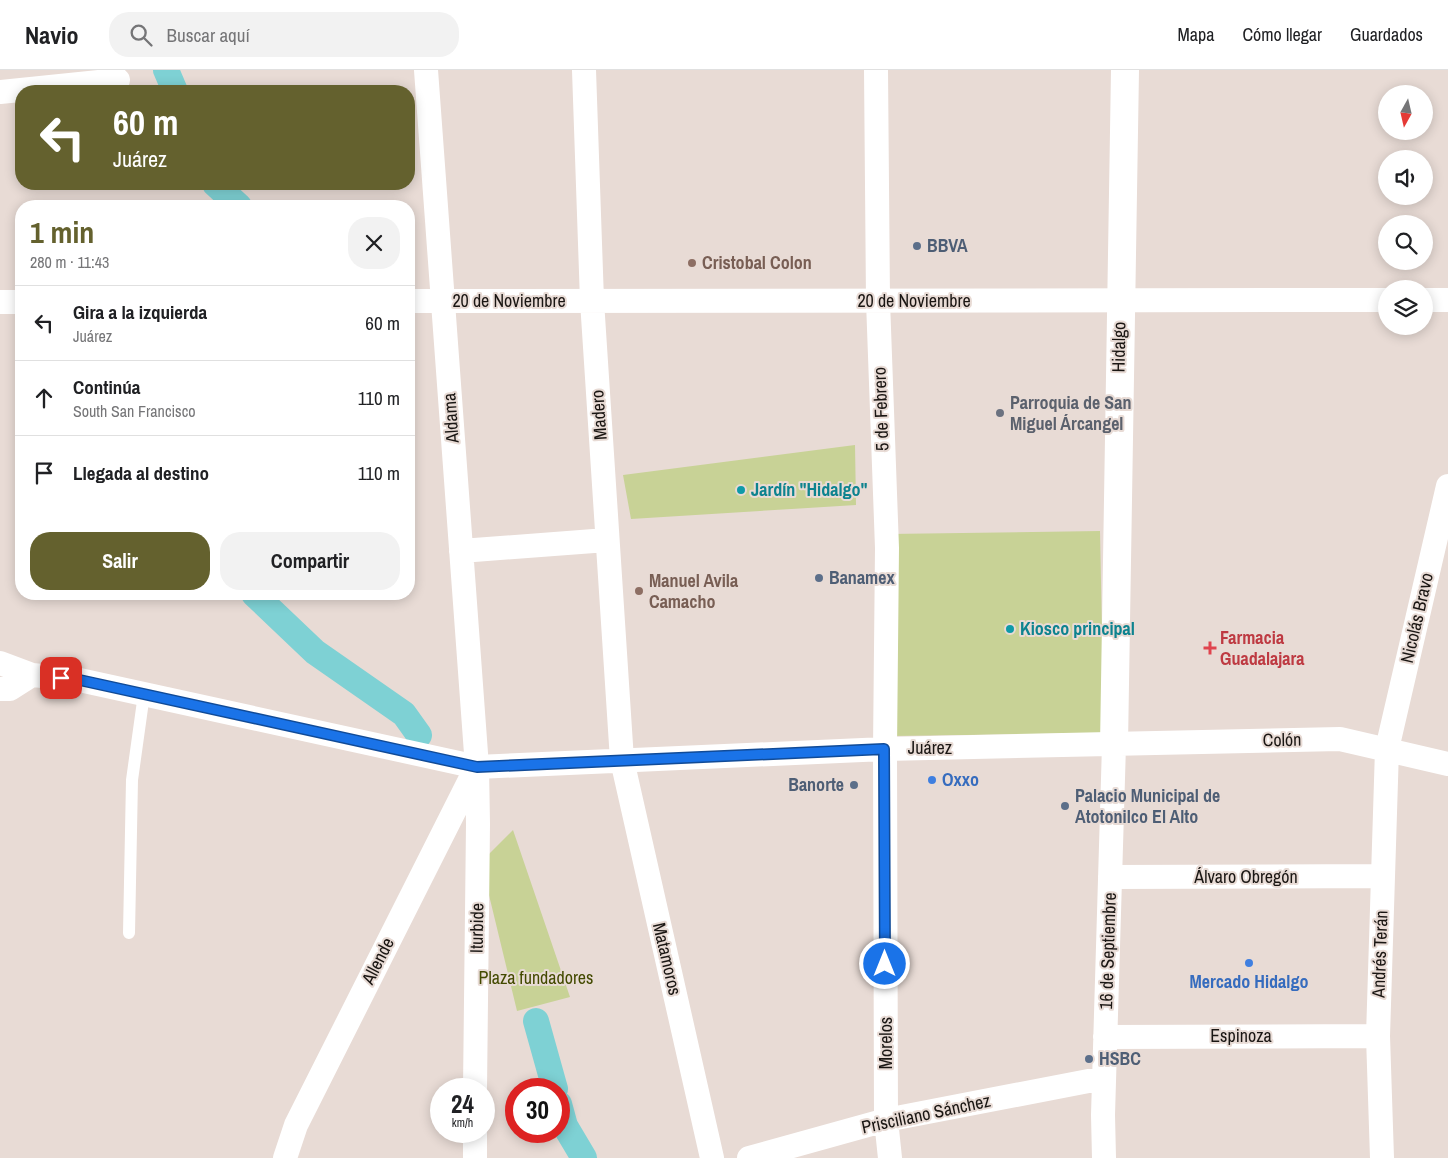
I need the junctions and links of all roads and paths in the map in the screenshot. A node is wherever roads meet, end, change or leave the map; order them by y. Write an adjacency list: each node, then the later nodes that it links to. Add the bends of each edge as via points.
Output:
1 (426, 70): 13 (street, Aldama)
2 (584, 70): 14 (street, Madero)
3 (876, 70): 15 (street, 5 de Febrero)
4 (1124, 70): 16 (street, Hidalgo)
5 (118, 80): 6 (street)
6 (69, 85)
7 (15, 90): 8 (street)
8 (0, 92)
9 (1378, 300): 16 (street, 20 de Noviembre)
10 (1433, 300): 11 (street)
11 (1448, 300)
12 (415, 301): 13 (street, 20 de Noviembre)
13 (442, 301): 14 (street, 20 de Noviembre); 21 (street, Aldama)
14 (592, 301): 15 (street, 20 de Noviembre); 20 (street, Madero)
15 (878, 301): 16 (street, 20 de Noviembre); 27 (street, 5 de Febrero, via 886,548)
16 (1120, 301): 26 (street, Hidalgo)
17 (0, 302): 18 (street)
18 (15, 302)
19 (1448, 486): 28 (street, Nicolás Bravo)
20 (608, 540): 21 (street); 29 (street, Madero)
21 (461, 551): 31 (street, Aldama)
22 (0, 662): 23 (street, Juárez)
23 (32, 675): 24 (street, via 10,690); 25 (street, Juárez, via 75,679)
24 (0, 689)
25 (144, 694): 31 (street, Juárez); 34 (lane, via 132,780)
26 (1114, 745): 27 (street, Juárez); 28 (street, Colón, via 1340,739); 33 (street, 16 de Septiembre)
27 (884, 749): 29 (street, Juárez); 39 (street, Morelos)
28 (1387, 749): 30 (street, Colón); 32 (street, Andrés Terán)
29 (622, 760): 31 (street, Juárez); 43 (street, Matamoros)
30 (1448, 764)
31 (477, 767): 37 (street, Iturbide); 41 (street, Allende, via 296,1125)
32 (1383, 876): 33 (street, Álvaro Obregón); 35 (street, Andrés Terán)
33 (1110, 877): 36 (street, 16 de Septiembre)
34 (129, 933)
35 (1378, 1036): 36 (street, Espinoza); 47 (street, Andrés Terán)
36 (1105, 1037): 38 (street, 16 de Septiembre)
37 (475, 1078)
38 (1104, 1078): 39 (street, Prisciliano Sánchez); 46 (street, 16 de Septiembre)
39 (886, 1120): 44 (street, Prisciliano Sánchez); 45 (street, Morelos)
40 (475, 1143): 42 (street)
41 (285, 1158)
42 (475, 1158)
43 (712, 1158)
44 (749, 1158)
45 (890, 1158)
46 (1104, 1158)
47 (1382, 1158)

